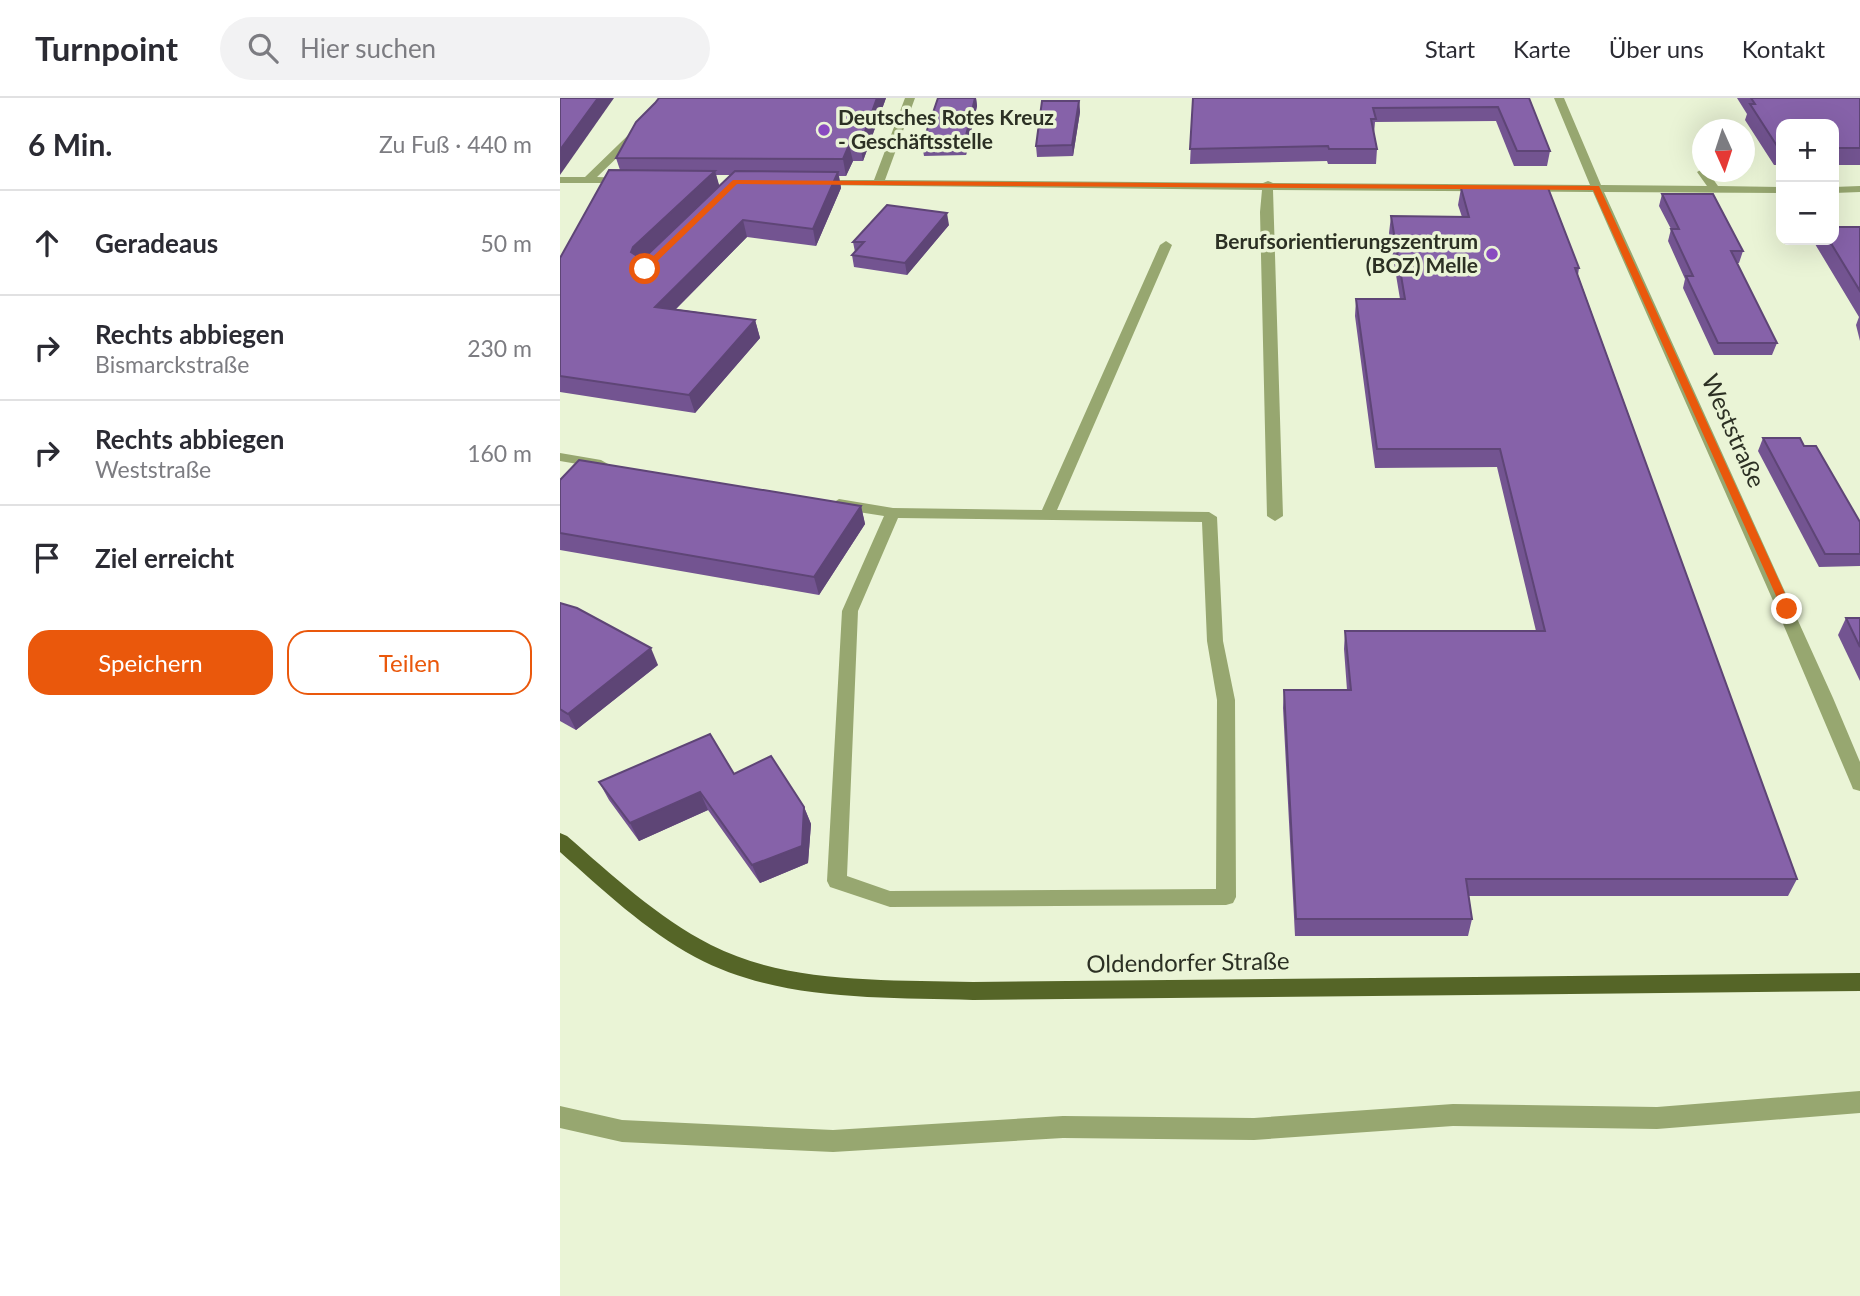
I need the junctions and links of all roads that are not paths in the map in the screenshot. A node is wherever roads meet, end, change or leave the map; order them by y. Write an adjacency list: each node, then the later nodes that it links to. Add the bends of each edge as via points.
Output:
1 (667, 98): 5 (street)
2 (910, 98): 9 (street)
3 (1559, 98): 11 (street, Weststraße)
4 (560, 180): 5 (street)
5 (588, 180): 6 (street)
6 (641, 181)
7 (1709, 182): 12 (street)
8 (800, 183): 9 (street)
9 (878, 184): 10 (street)
10 (1268, 184): 11 (street); 22 (street)
11 (1596, 188): 12 (street); 23 (street, Weststraße, via 1801,640)
12 (1714, 190): 13 (street)
13 (1776, 190)
14 (1839, 190): 15 (street)
15 (1860, 190)
16 (1166, 245): 21 (street)
17 (560, 457): 18 (street)
18 (613, 466)
19 (827, 502): 20 (street)
20 (893, 513): 21 (street); 21 (street, via 850,611 837,881 890,899 1227,897 1226,700 1215,641 1209,517)
21 (1048, 514)
22 (1275, 516)
23 (1860, 784)
24 (560, 841): 25 (main road, Oldendorfer Straße, via 705,952 758,971 826,985 973,991)
25 (1860, 982)
26 (1860, 1102): 27 (street, via 1657,1118 1453,1115 1254,1129 1063,1127 833,1141 622,1131)
27 (560, 1117)

